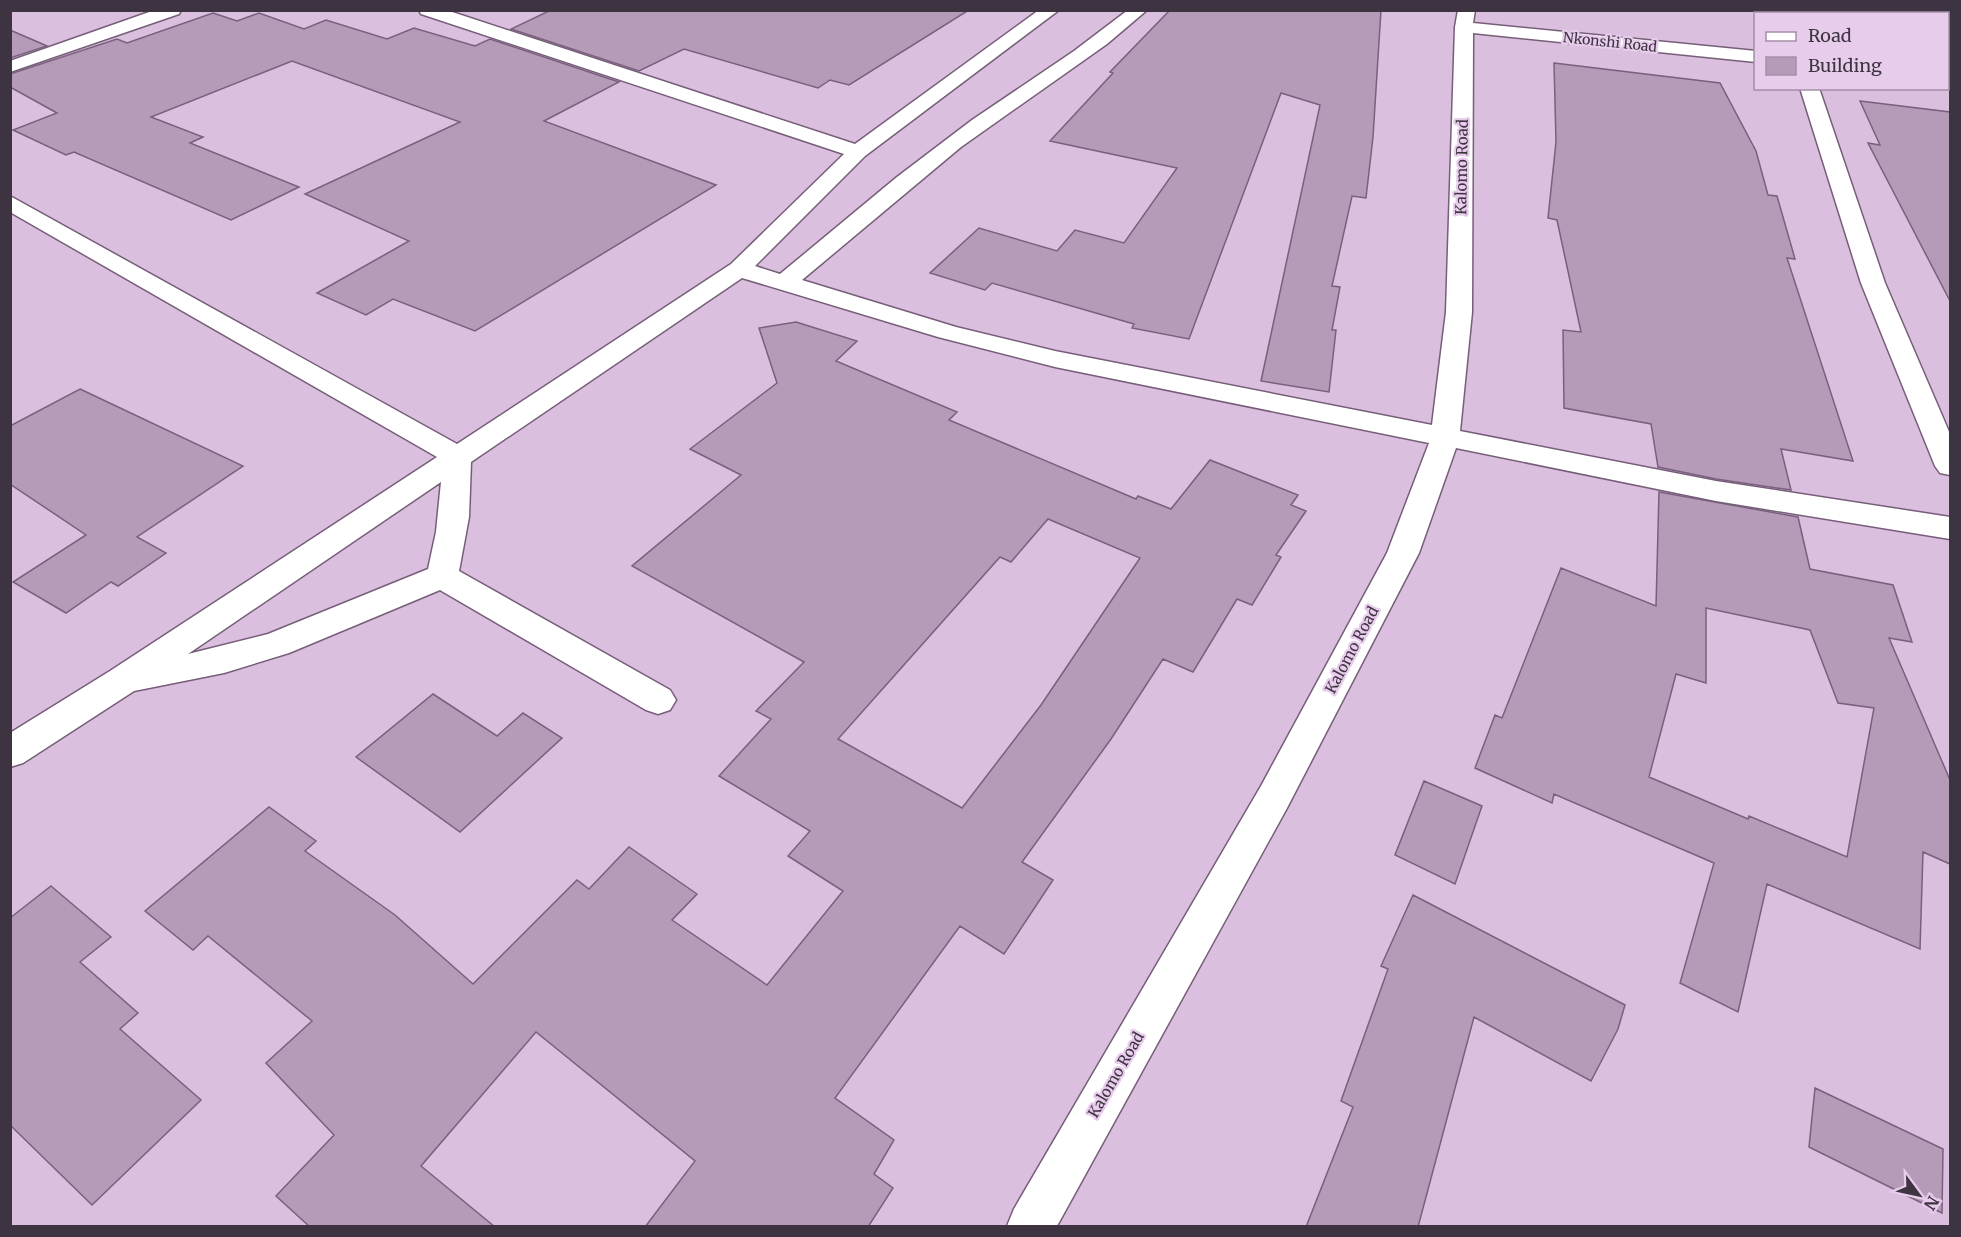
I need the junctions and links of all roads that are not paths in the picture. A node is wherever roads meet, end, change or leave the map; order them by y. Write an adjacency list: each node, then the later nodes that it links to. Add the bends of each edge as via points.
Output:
1 (173, 10): 9 (street)
2 (427, 10): 7 (street)
3 (480, 10): 7 (street)
4 (1051, 10): 11 (street)
5 (1139, 10): 14 (street, via 1117,30 978,125)
6 (1465, 19): 8 (street, Nkonshi Road); 15 (street, Kalomo Road, via 1459,312)
7 (456, 20): 11 (street)
8 (1754, 57)
9 (10, 67)
10 (1810, 90): 17 (street, via 1873,283)
11 (858, 152): 13 (street)
12 (10, 203): 16 (street)
13 (740, 269): 14 (street); 16 (street)
14 (784, 283): 15 (street, via 947,332 1055,359)
15 (1445, 438): 18 (street, via 1716,491); 23 (street, Kalomo Road, via 1402,553 1380,595 1274,796)
16 (457, 456): 19 (street, via 451,547); 20 (street)
17 (1950, 466)
18 (1950, 528)
19 (442, 576): 20 (street, via 277,644 224,660); 21 (street)
20 (122, 681): 22 (street)
21 (658, 700)
22 (10, 752)
23 (1030, 1227)

